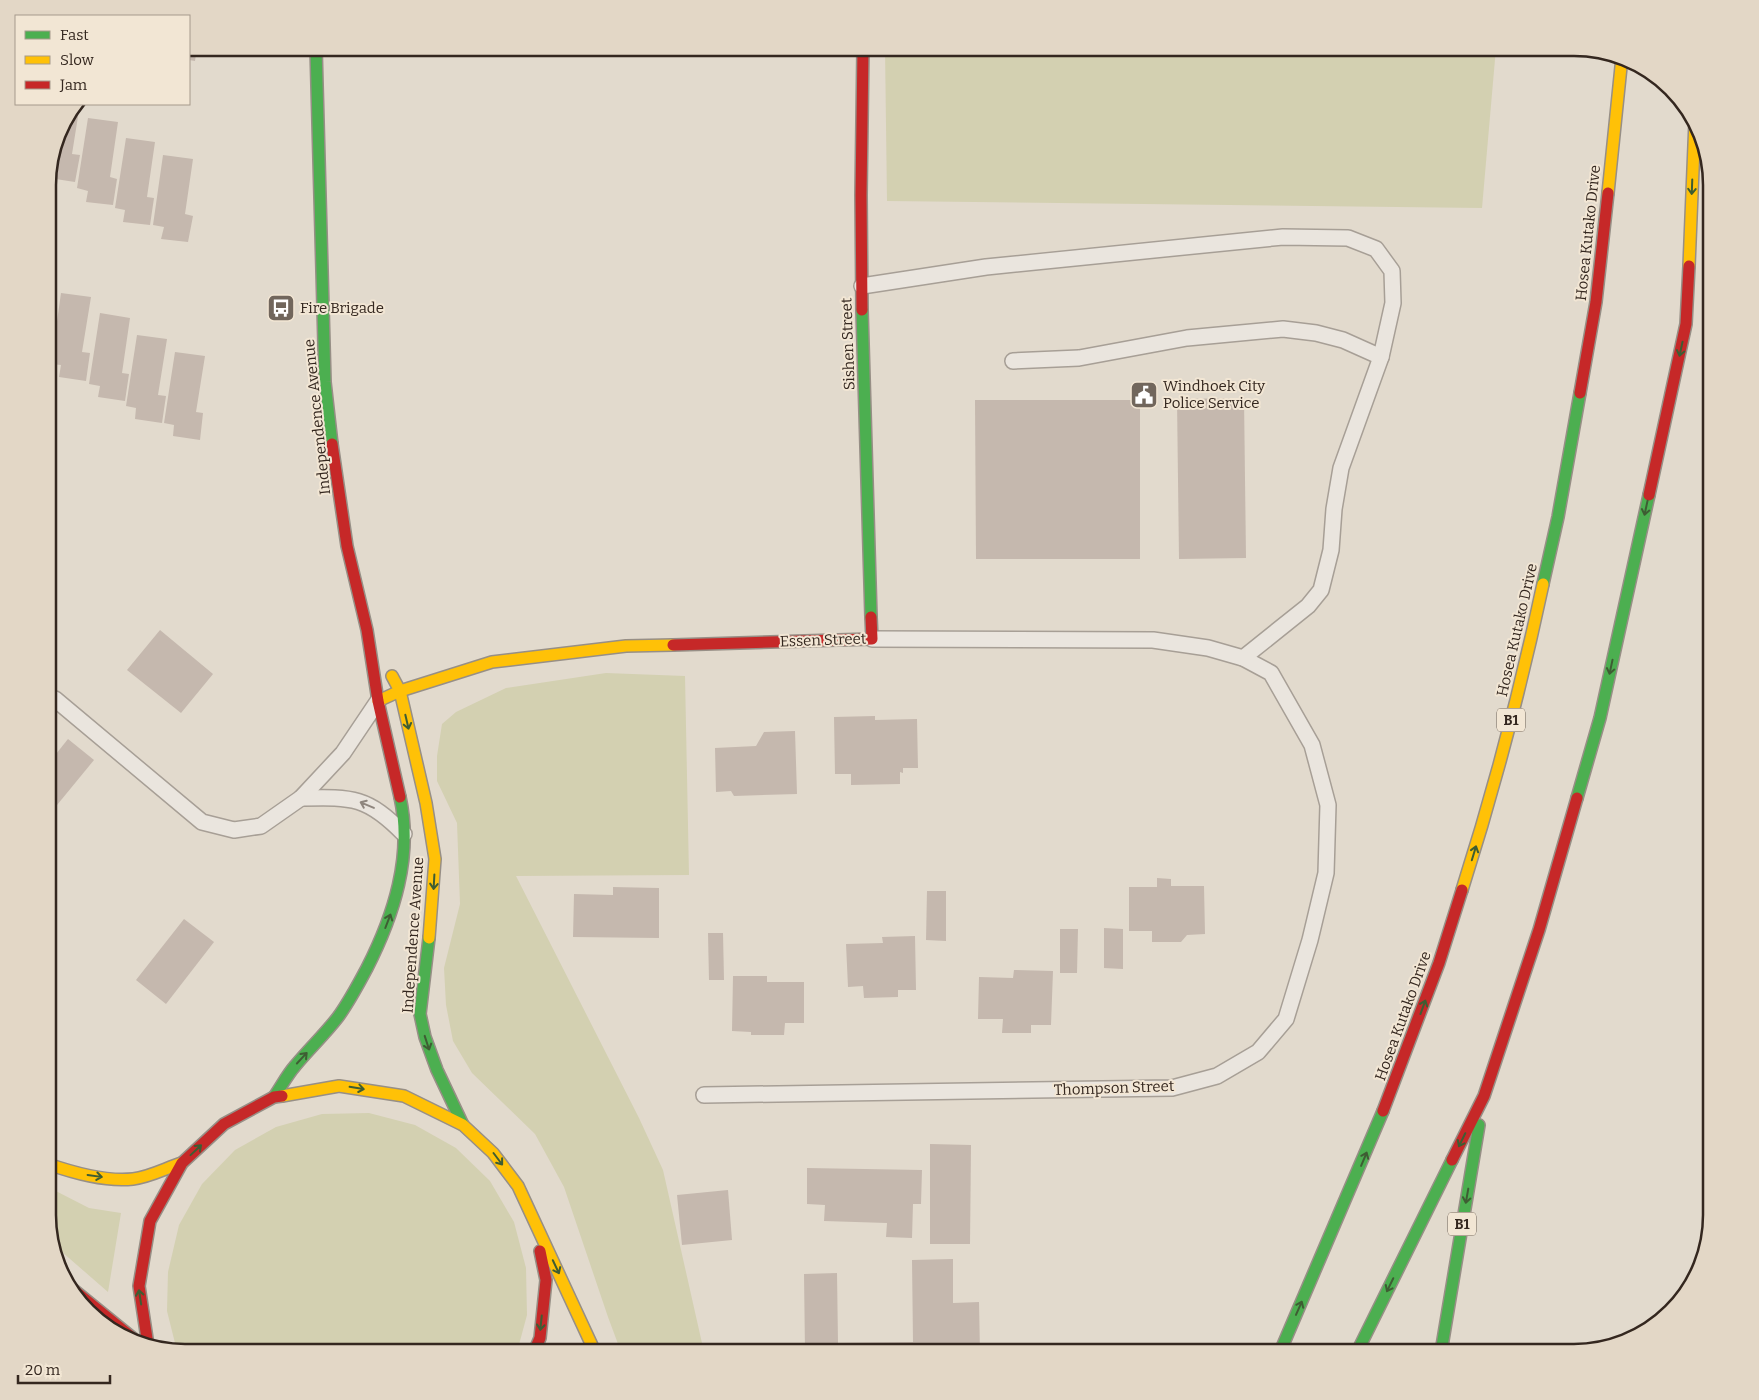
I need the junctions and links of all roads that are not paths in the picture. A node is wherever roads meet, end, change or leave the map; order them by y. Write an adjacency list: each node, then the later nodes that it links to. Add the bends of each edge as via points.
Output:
1 (316, 56): 10 (main road, Independence Avenue, via 325,382 347,546)
2 (863, 56): 6 (main road, Sishen Street)
3 (1622, 66): 29 (main road, Hosea Kutako Drive / B1, one-way to 3, via 1388,1100 1439,963 1480,834 1523,676 1558,517 1596,302)
4 (1694, 139): 7 (main road, B1, one-way to 7)
5 (1702, 236): 7 (main road)
6 (862, 286): 8 (lane, via 986,267 1283,237 1348,238 1376,249 1392,271 1393,303); 11 (main road, Sishen Street)
7 (1686, 324): 20 (main road, B1, one-way to 20, via 1600,718 1539,930)
8 (1381, 357): 9 (lane, via 1343,340 1283,329 1187,338 1079,358); 12 (lane, via 1341,468 1331,550 1321,590 1308,606)
9 (1013, 361)
10 (367, 630): 14 (main road, Independence Avenue); 16 (main road, Independence Avenue)
11 (872, 639): 12 (lane, Essen Street, via 1153,640 1208,648); 14 (main road, Essen Street, via 616,648 492,662)
12 (1243, 658): 13 (lane, Essen Street)
13 (1270, 673): 19 (lane, Thompson Street, via 1312,745 1328,805 1326,873 1286,1019 1258,1052 1217,1076 1172,1088)
14 (400, 691): 16 (main road, Essen Street); 22 (main road, Independence Avenue, one-way to 22, via 426,803 435,859 420,1014 437,1070)
15 (57, 700): 17 (lane, via 202,822 234,830 261,826)
16 (378, 702): 17 (lane, via 342,752); 18 (main road, Independence Avenue, via 404,815)
17 (301, 798): 18 (lane, one-way to 17, via 374,807 337,798)
18 (405, 835): 21 (main road, Independence Avenue, one-way to 18, via 294,1066 338,1017 382,938 400,882)
19 (704, 1094)
20 (1484, 1096): 30 (main road, one-way to 30); 31 (main road, B1, one-way to 31)
21 (274, 1097): 22 (main road, Independence Avenue, one-way to 22, via 348,1087 404,1096); 23 (main road, Independence Avenue, one-way to 21, via 224,1124)
22 (463, 1125): 25 (main road, Independence Avenue, one-way to 25, via 493,1153 518,1186)
23 (182, 1163): 24 (main road, one-way to 23, via 70,1172 134,1179); 26 (main road, Independence Avenue, one-way to 23, via 139,1286 150,1221)
24 (57, 1167)
25 (535, 1223): 27 (main road, Independence Avenue, one-way to 27, via 546,1280); 28 (main road, Independence Avenue, one-way to 28)
26 (147, 1337)
27 (537, 1344)
28 (592, 1344)
29 (1283, 1344)
30 (1360, 1344)
31 (1442, 1344)

